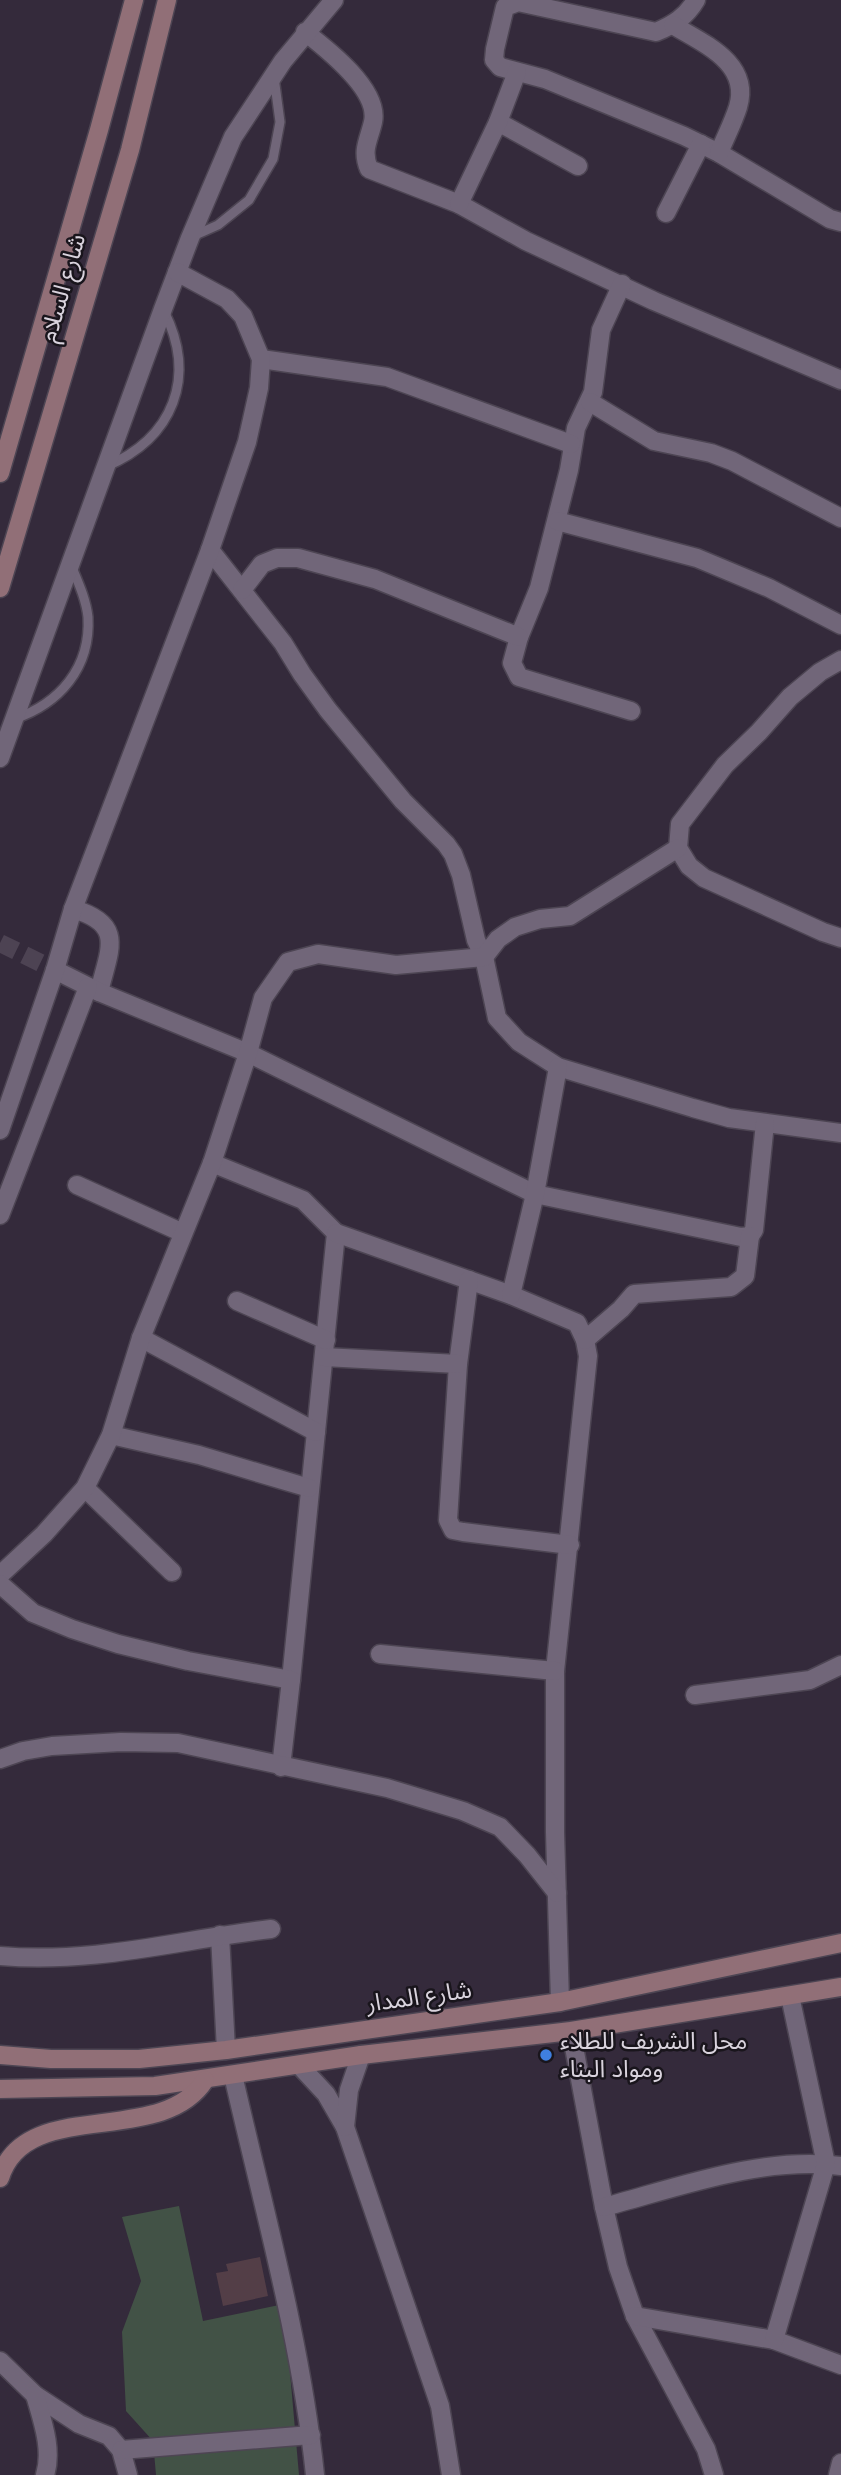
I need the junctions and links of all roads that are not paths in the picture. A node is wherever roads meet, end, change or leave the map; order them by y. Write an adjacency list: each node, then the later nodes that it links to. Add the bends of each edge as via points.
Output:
1 (134, 0): 25 (street, شارع السلام)
2 (167, 0): 30 (street, شارع السلام, via 130,150)
3 (334, 0): 6 (street)
4 (696, 0): 5 (street)
5 (673, 25): 7 (street, via 656,32 518,2 505,7 494,60); 11 (street, via 724,56 740,77 739,105)
6 (305, 32): 8 (street); 13 (street, via 338,57 373,107 364,157 369,169)
7 (517, 72): 9 (street); 10 (street, via 545,79)
8 (273, 75): 16 (street, via 233,137); 16 (lane, via 281,121 273,159 249,200 219,225)
9 (498, 122): 12 (street); 13 (street)
10 (701, 145): 11 (street); 14 (street)
11 (719, 153): 15 (street)
12 (579, 166)
13 (459, 204): 18 (street, via 526,241)
14 (666, 213)
15 (841, 222)
16 (190, 238): 17 (street)
17 (177, 272): 19 (street); 20 (street, via 227,299 243,316)
18 (622, 284): 21 (street); 22 (street, via 601,330)
19 (163, 309): 24 (street); 24 (lane, via 178,349 177,392 158,431 143,447)
20 (261, 359): 23 (street, via 387,377); 28 (street, via 247,442)
21 (841, 380)
22 (590, 402): 23 (street); 26 (street, via 654,441 732,461)
23 (571, 444): 27 (street)
24 (105, 467): 29 (street)
25 (0, 472)
26 (841, 517)
27 (556, 521): 32 (street, via 697,558); 33 (street, via 539,588)
28 (210, 550): 31 (street); 39 (street)
29 (71, 563): 36 (street); 36 (lane, via 88,616 83,656 69,682 49,703)
30 (0, 588)
31 (243, 590): 33 (street, via 262,564 298,558 375,579); 41 (street, via 328,710 453,854)
32 (841, 625)
33 (519, 637): 35 (street, via 512,663 519,677)
34 (841, 660): 38 (street, via 790,697 725,765 680,824)
35 (631, 711)
36 (13, 720): 37 (street)
37 (0, 758)
38 (678, 848): 40 (street, via 689,866 717,885); 41 (street, via 570,916 514,927)
39 (73, 909): 42 (street); 43 (street, via 104,924 111,942)
40 (841, 938)
41 (484, 957): 44 (street, via 396,965 318,954 288,962 263,998); 45 (street, via 497,1018 519,1042)
42 (55, 970): 43 (street); 47 (street)
43 (93, 989): 44 (street); 52 (street)
44 (248, 1054): 49 (street); 51 (street)
45 (558, 1067): 46 (street, via 705,1111); 51 (street)
46 (765, 1123): 48 (street); 55 (street)
47 (0, 1130)
48 (841, 1133)
49 (212, 1163): 53 (street); 54 (street, via 303,1200)
50 (77, 1185): 53 (street)
51 (535, 1194): 55 (street); 57 (street)
52 (0, 1215)
53 (183, 1233): 59 (street)
54 (336, 1233): 56 (street); 61 (street)
55 (750, 1236): 60 (street, via 745,1276 731,1287 634,1294)
56 (469, 1280): 57 (street); 62 (street)
57 (511, 1295): 60 (street, via 577,1323)
58 (237, 1301): 61 (street)
59 (141, 1338): 63 (street); 64 (street)
60 (585, 1340): 67 (street, via 588,1356)
61 (325, 1349): 62 (street); 63 (street)
62 (458, 1364): 67 (street, via 448,1520 453,1530)
63 (316, 1432): 66 (street)
64 (111, 1436): 65 (street); 66 (street, via 199,1455)
65 (85, 1488): 68 (street); 69 (street)
66 (309, 1488): 74 (street)
67 (570, 1545): 73 (street)
68 (172, 1572)
69 (0, 1575)
70 (0, 1584): 74 (street, via 33,1613 72,1629 188,1661)
71 (380, 1654): 73 (street)
72 (841, 1665): 75 (street, via 810,1680)
73 (555, 1671): 78 (street)
74 (291, 1680): 77 (street)
75 (695, 1695)
76 (0, 1759): 77 (street, via 52,1746 151,1742 215,1750)
77 (281, 1767): 78 (street, via 387,1788 500,1826)
78 (557, 1893): 85 (street)
79 (271, 1929): 80 (street)
80 (220, 1935): 82 (street, via 117,1954); 87 (street)
81 (841, 1943): 85 (street, شارع المدار)
82 (0, 1956)
83 (841, 1987): 84 (street, شارع المدار)
84 (790, 1996): 86 (street, شارع المدار); 95 (street)
85 (560, 2002): 87 (street, شارع المدار)
86 (571, 2031): 89 (street, شارع المدار); 97 (street)
87 (226, 2050): 88 (street, شارع المدار, via 139,2059)
88 (0, 2055)
89 (361, 2055): 90 (street, شارع المدار); 94 (street, via 349,2090)
90 (300, 2066): 91 (street, شارع المدار); 94 (street, via 326,2094)
91 (233, 2075): 92 (street, شارع المدار); 103 (street, via 288,2311)
92 (205, 2080): 93 (street, شارع المدار); 96 (street, via 192,2096 170,2109 27,2141)
93 (0, 2090)
94 (345, 2127): 109 (street, via 440,2406)
95 (833, 2165): 97 (street, via 765,2168); 99 (street)
96 (0, 2178)
97 (604, 2207): 98 (street)
98 (635, 2316): 99 (street); 110 (street, via 706,2449)
99 (774, 2340): 101 (street)
100 (1, 2363): 102 (street)
101 (841, 2365)
102 (35, 2395): 104 (street, via 79,2424 109,2435); 106 (street, via 46,2436)
103 (311, 2435): 104 (street); 108 (street)
104 (121, 2450): 107 (street)
105 (841, 2463): 111 (street)
106 (45, 2475)
107 (128, 2475)
108 (315, 2475)
109 (450, 2475)
110 (714, 2475)
111 (838, 2475)

